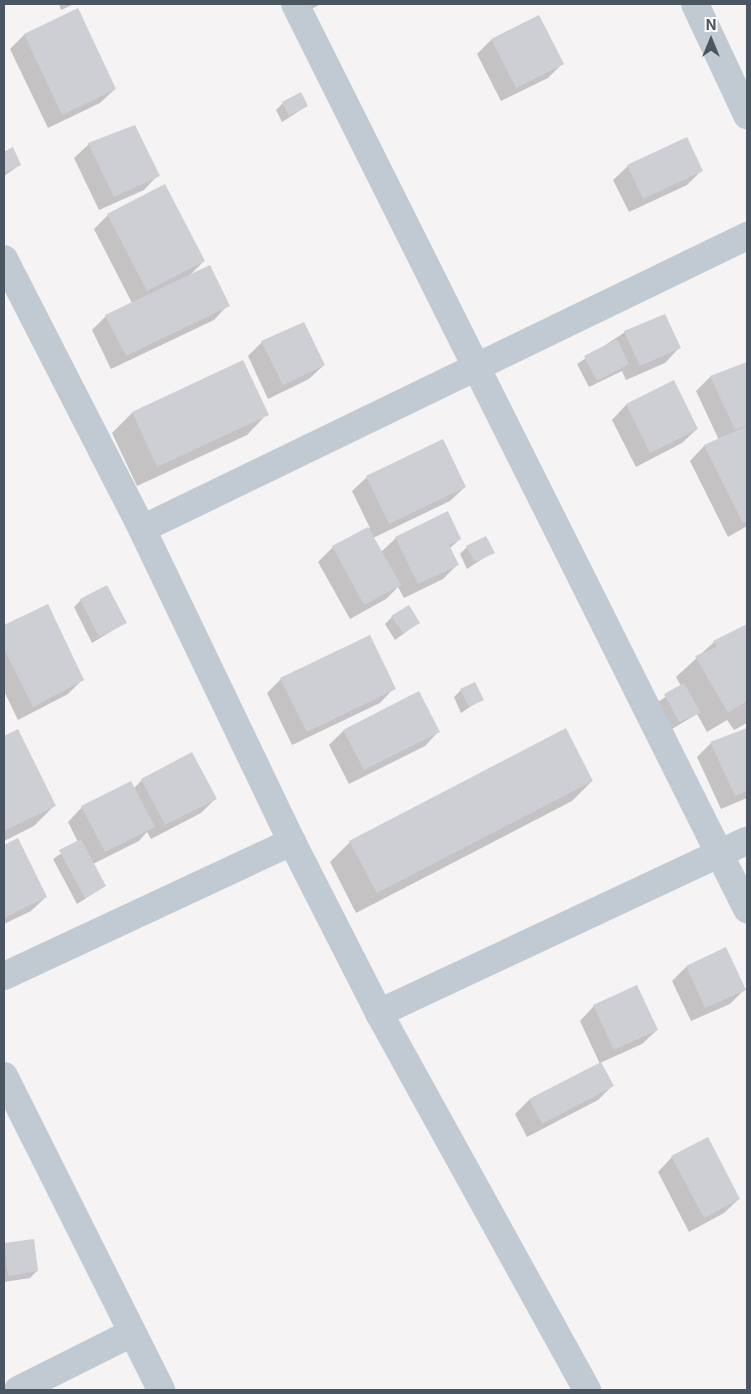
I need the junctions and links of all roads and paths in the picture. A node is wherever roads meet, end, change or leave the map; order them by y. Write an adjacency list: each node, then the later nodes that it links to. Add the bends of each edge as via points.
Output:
1 (295, 4): 7 (street)
2 (695, 4): 3 (street)
3 (747, 115)
4 (747, 236): 7 (street)
5 (4, 259): 6 (street)
6 (14, 302): 8 (street)
7 (476, 367): 8 (street); 11 (street)
8 (142, 529): 10 (street)
9 (747, 841): 11 (street)
10 (292, 842): 13 (street); 14 (street)
11 (720, 854): 12 (street); 14 (street)
12 (747, 909)
13 (4, 976)
14 (379, 1013): 19 (street)
15 (4, 1076): 16 (street)
16 (132, 1333): 17 (street); 18 (street)
17 (18, 1390)
18 (161, 1390)
19 (587, 1390)

